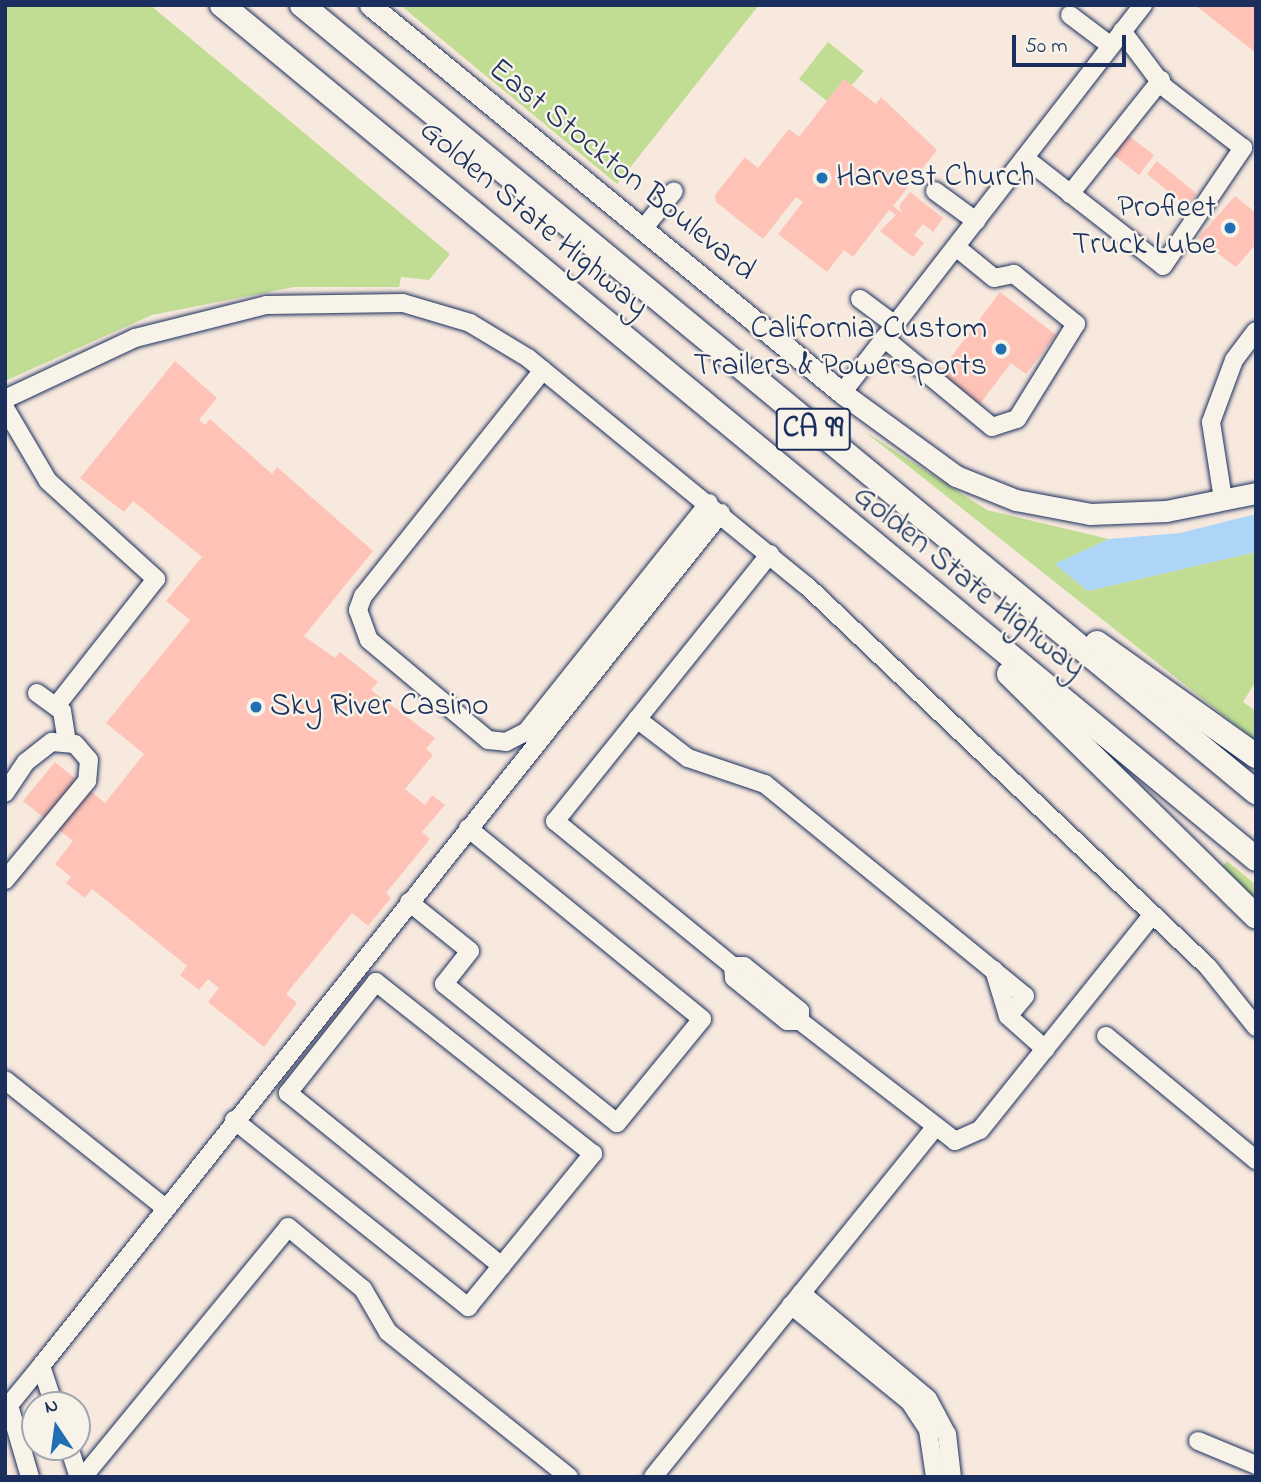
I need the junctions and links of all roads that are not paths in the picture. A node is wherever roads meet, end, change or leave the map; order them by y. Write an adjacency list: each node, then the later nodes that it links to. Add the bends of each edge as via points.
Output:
1 (222, 5): 28 (highway, Golden State Highway / CA 99)
2 (302, 5): 26 (highway, Golden State Highway / CA 99)
3 (370, 5): 14 (main road, East Stockton Boulevard)
4 (1151, 7): 6 (street)
5 (1070, 15): 7 (street)
6 (1122, 32): 7 (street); 8 (street)
7 (1111, 46): 9 (street)
8 (1161, 80): 12 (street); 12 (street, via 1243,148 1163,266)
9 (1025, 158): 12 (street); 13 (street)
10 (674, 191): 14 (street)
11 (935, 191): 13 (street)
12 (1070, 194)
13 (976, 221): 15 (street)
14 (642, 230): 20 (main road, East Stockton Boulevard)
15 (956, 247): 17 (street); 17 (street, via 994,278 1014,274 1076,324 1017,419 992,427)
16 (860, 299): 17 (street)
17 (890, 331): 20 (street)
18 (1256, 331): 24 (street, via 1234,360 1211,422)
19 (543, 370): 21 (street, via 486,332 437,310 320,300 169,327 94,354); 25 (street); 25 (street, via 363,596 358,610 369,640 488,740 506,742 526,732)
20 (842, 393): 24 (main road, East Stockton Boulevard, via 925,457 1016,500 1129,514)
21 (5, 399)
22 (5, 408): 30 (street, via 48,481 156,579)
23 (1256, 493): 24 (main road, East Stockton Boulevard)
24 (1223, 499)
25 (715, 508): 27 (street); 36 (street)
26 (934, 530): 33 (highway); 34 (highway, Golden State Highway / CA 99)
27 (771, 554): 31 (street); 40 (street)
28 (984, 639): 37 (highway, Golden State Highway / CA 99); 41 (highway, via 1017,685)
29 (37, 693): 30 (street)
30 (57, 705): 32 (street)
31 (637, 719): 44 (street, via 688,758 765,785 994,970 1025,996 1008,1016); 47 (street, via 555,821 733,966 744,966 787,1000 800,1011 800,1021)
32 (67, 741): 35 (street, via 35,754); 38 (street, via 89,760 87,782)
33 (1256, 756)
34 (1256, 792)
35 (5, 793)
36 (468, 828): 39 (street); 39 (street, via 702,1018 617,1123 444,984 470,951)
37 (1256, 859)
38 (6, 878)
39 (409, 902): 46 (street)
40 (1152, 915): 42 (street, via 1224,984); 44 (street)
41 (1256, 917)
42 (1256, 1027)
43 (1106, 1036): 48 (street)
44 (1045, 1049): 47 (street, via 975,1135 955,1141)
45 (5, 1080): 49 (street)
46 (234, 1120): 49 (street); 50 (street, via 468,1307)
47 (934, 1129): 51 (street)
48 (1256, 1160)
49 (164, 1207): 52 (street)
50 (502, 1266): 50 (street, via 593,1154 376,982 288,1093)
51 (796, 1299): 56 (street); 60 (street, via 910,1402 932,1441); 61 (street, via 928,1399 947,1434)
52 (41, 1366): 53 (street); 57 (street, via 9,1405)
53 (49, 1391)
54 (1198, 1441): 55 (street)
55 (1256, 1465)
56 (654, 1476)
57 (30, 1477)
58 (81, 1477): 59 (street, via 288,1227 363,1289 388,1332)
59 (569, 1477)
60 (935, 1477)
61 (952, 1477)

